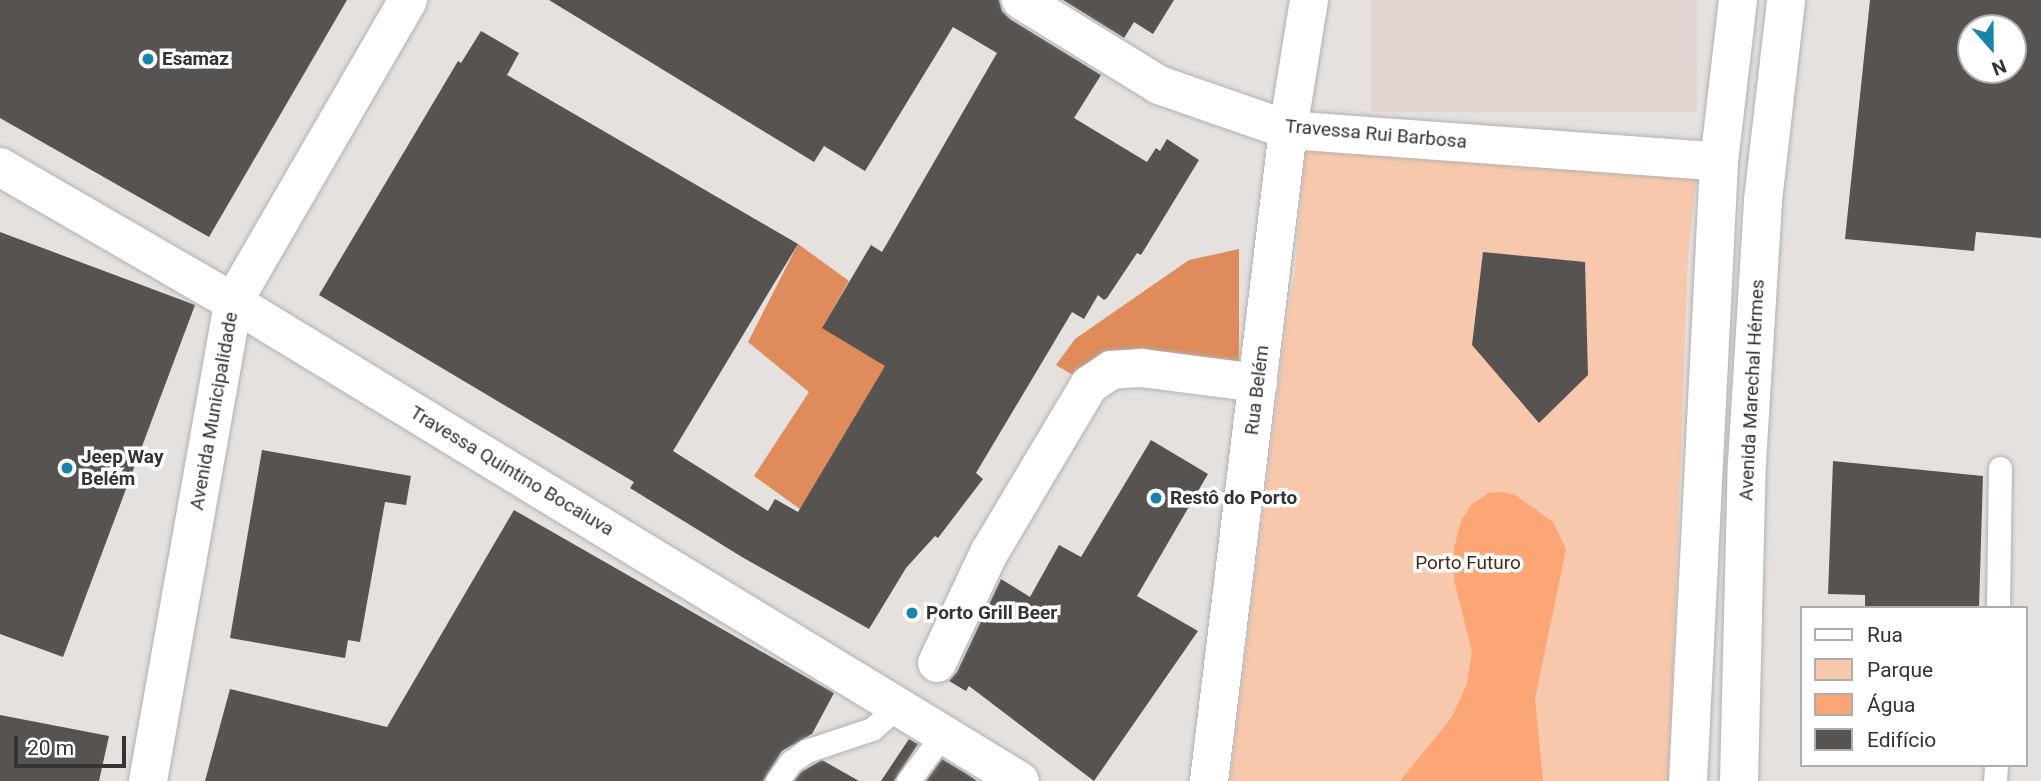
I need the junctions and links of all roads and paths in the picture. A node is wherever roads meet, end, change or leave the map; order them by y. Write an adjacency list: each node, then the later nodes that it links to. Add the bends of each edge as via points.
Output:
1 (408, 0): 9 (street, Avenida Municipalidade)
2 (1021, 0): 6 (street, Travessa Rui Barbosa, via 1159,85)
3 (1309, 0): 6 (street, Rua Belém)
4 (1738, 0): 7 (street)
5 (1786, 0): 22 (street, Avenida Marechal Hérmes, via 1761,228 1747,463)
6 (1288, 130): 7 (street, Travessa Rui Barbosa); 10 (street, Rua Belém)
7 (1719, 162): 21 (street)
8 (0, 166): 9 (street, Travessa Quintino Bocaiuva)
9 (233, 302): 14 (street, Travessa Quintino Bocaiuva); 16 (street, Avenida Municipalidade)
10 (1258, 383): 13 (street, via 1142,368 1111,370 1089,385 989,553); 20 (street, Rua Belém)
11 (2000, 468): 12 (lane)
12 (1998, 606)
13 (937, 663)
14 (900, 705): 15 (street, Travessa Quintino Bocaiuva); 17 (lane, via 872,729 806,751)
15 (944, 733): 18 (lane); 19 (street, Travessa Quintino Bocaiuva)
16 (148, 781)
17 (777, 781)
18 (908, 781)
19 (1020, 781)
20 (1209, 781)
21 (1688, 781)
22 (1739, 781)

